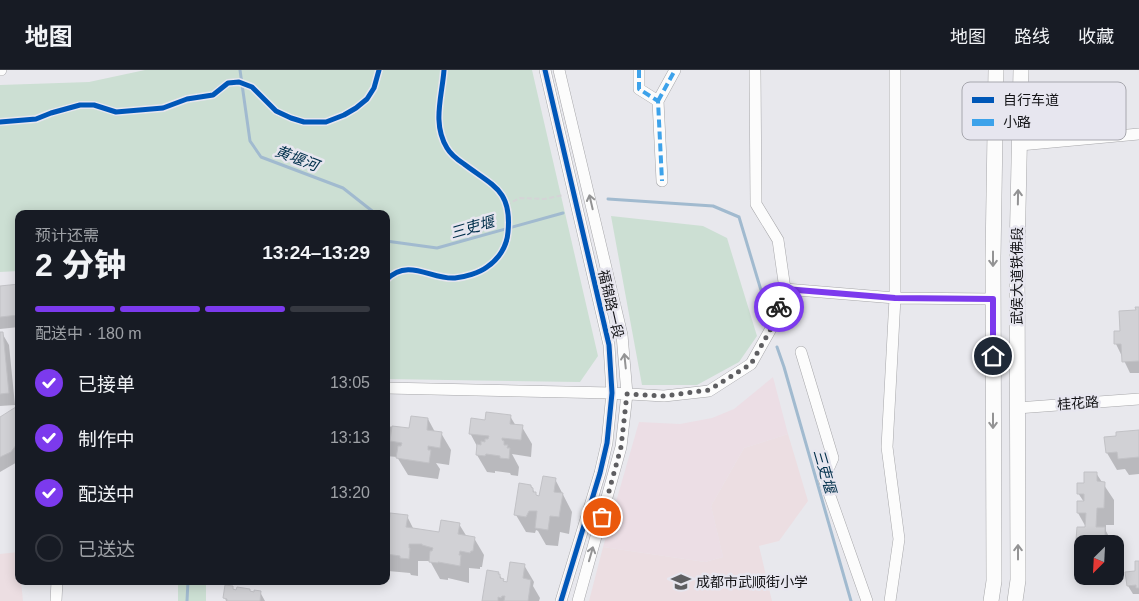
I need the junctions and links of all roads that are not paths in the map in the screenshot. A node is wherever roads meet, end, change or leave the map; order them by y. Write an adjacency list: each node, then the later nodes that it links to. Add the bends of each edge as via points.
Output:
1 (545, 70): 20 (street, 福锦路一段, via 609,345)
2 (558, 70): 21 (street, 福锦路一段, one-way to 2, via 622,336)
3 (639, 70): 7 (street, via 639,90)
4 (675, 70): 7 (street)
5 (755, 70): 15 (street, via 756,204 778,240)
6 (895, 70): 16 (street)
7 (658, 101): 14 (street)
8 (1139, 134): 9 (street)
9 (1126, 135)
10 (995, 140): 17 (main road, 武侯大道铁佛段, one-way to 17)
11 (1020, 140): 13 (main road, 武侯大道铁佛段)
12 (1068, 140): 13 (street)
13 (1020, 144): 23 (main road, 武侯大道铁佛段, one-way to 13)
14 (662, 181)
15 (785, 289): 16 (street); 21 (street, via 773,325 751,364 709,390 664,396)
16 (895, 298): 17 (street); 29 (street, via 887,447 899,539)
17 (993, 299): 30 (main road, 武侯大道铁佛段, one-way to 30)
18 (801, 352): 28 (street, via 833,458 824,479)
19 (390, 388): 20 (street)
20 (612, 393): 21 (street); 26 (street, 福锦路一段, via 600,473)
21 (627, 394): 27 (street, 福锦路一段, one-way to 21, via 621,447)
22 (1139, 399): 23 (street, 桂花路)
23 (1017, 408): 31 (main road, 武侯大道铁佛段, one-way to 23, via 1018,580)
24 (57, 585): 25 (street)
25 (56, 601)
26 (561, 601)
27 (578, 601)
28 (867, 601)
29 (890, 601)
30 (992, 601)
31 (1015, 601)

